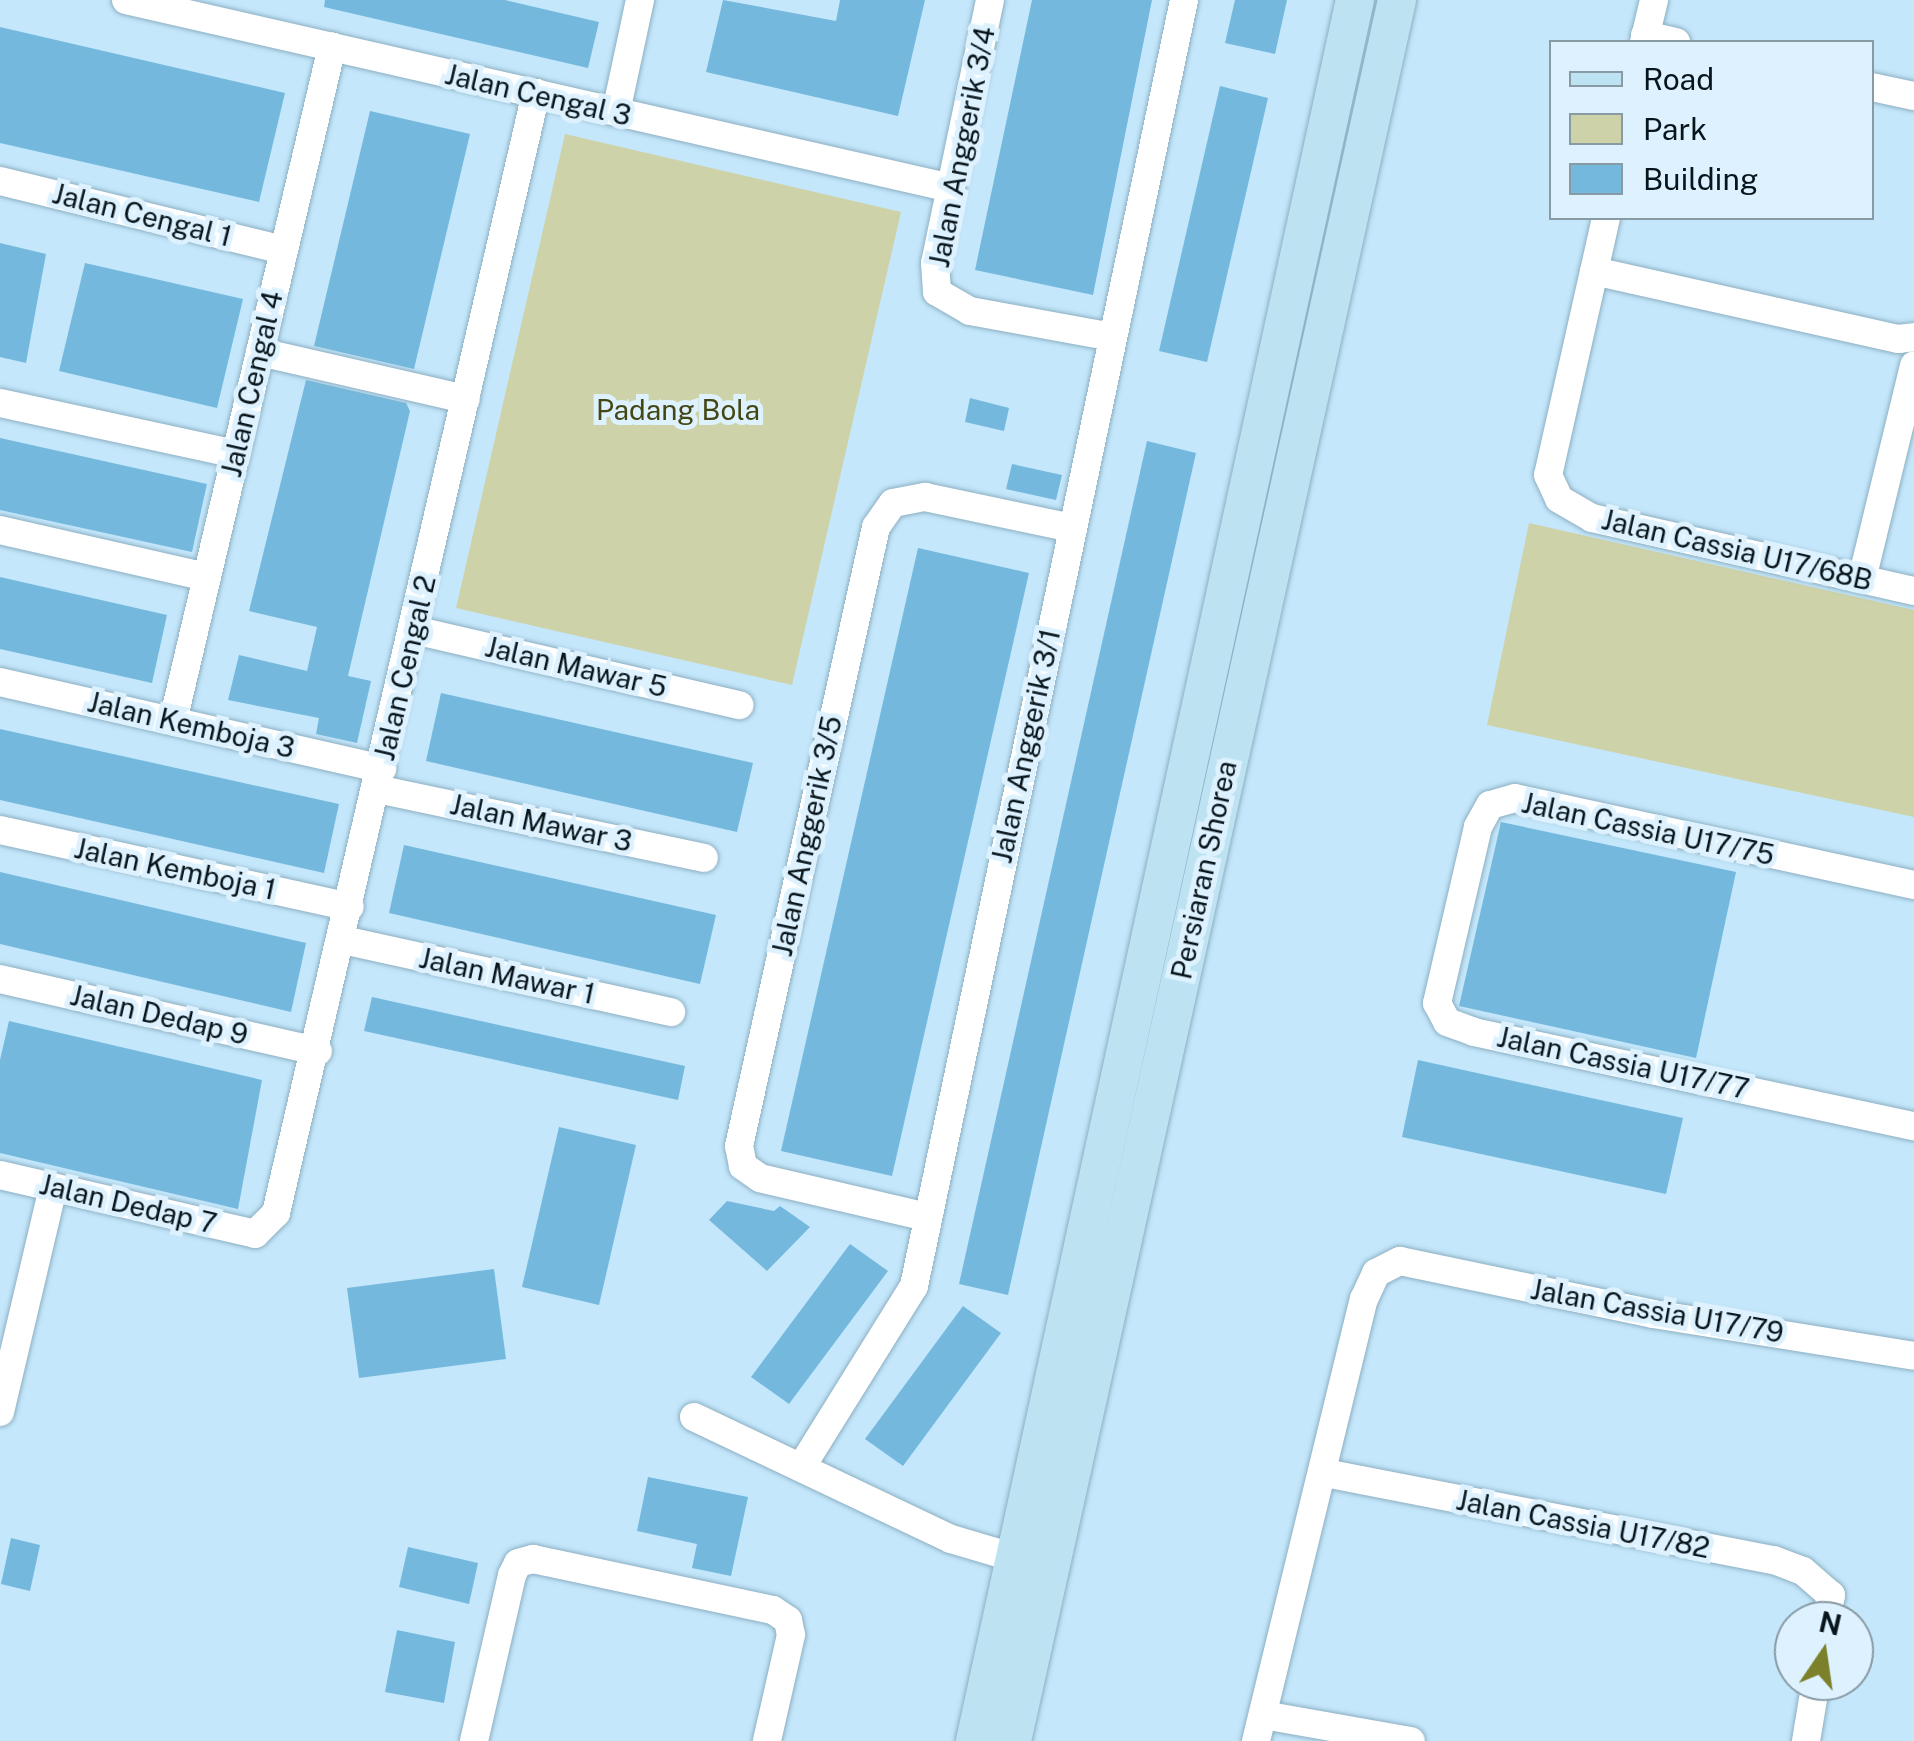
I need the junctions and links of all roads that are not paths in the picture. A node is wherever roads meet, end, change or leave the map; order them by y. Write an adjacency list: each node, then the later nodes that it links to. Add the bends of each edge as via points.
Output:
1 (126, 0): 9 (street, Jalan Cengal 3)
2 (640, 0): 13 (street)
3 (990, 0): 15 (street, Jalan Anggerik 3/4)
4 (1184, 0): 20 (street, Jalan Anggerik 3/1)
5 (1355, 0): 57 (main road, Persiaran Shorea)
6 (1397, 0): 55 (main road, Persiaran Shorea)
7 (1654, 0): 8 (street)
8 (1644, 39)
9 (332, 47): 11 (street, Jalan Cengal 3); 17 (street, Jalan Cengal 4)
10 (1874, 87): 12 (street)
11 (536, 93): 13 (street, Jalan Cengal 3); 23 (street, Jalan Cengal 2)
12 (1914, 96)
13 (616, 112): 15 (street, Jalan Cengal 3)
14 (0, 181): 17 (street, Jalan Cengal 1)
15 (951, 188): 20 (street, Jalan Anggerik 3/4, via 934,263 937,292 970,311)
16 (1606, 220): 18 (street, Jalan Cassia U17/68B)
17 (284, 250): 21 (street, Jalan Cengal 4)
18 (1594, 270): 19 (street, via 1898,339); 29 (street, Jalan Cassia U17/68B, via 1548,475 1560,499 1592,518)
19 (1914, 337)
20 (1113, 338): 26 (street, Jalan Anggerik 3/1)
21 (260, 352): 23 (street); 25 (street, Jalan Cengal 4)
22 (1914, 365): 29 (street)
23 (466, 398): 31 (street, Jalan Cengal 2)
24 (0, 403): 25 (street)
25 (236, 454): 28 (street, Jalan Cengal 4)
26 (1072, 528): 48 (street, Jalan Anggerik 3/1); 48 (street, Jalan Anggerik 3/5, via 925,497 893,502 876,526 739,1146 742,1166 760,1178)
27 (0, 530): 28 (street)
28 (207, 577): 34 (street, Jalan Cengal 4)
29 (1862, 579): 30 (street, Jalan Cassia U17/68B)
30 (1914, 591)
31 (414, 630): 33 (street, Jalan Mawar 5); 35 (street, Jalan Cengal 2)
32 (0, 682): 34 (street, Jalan Kemboja 3)
33 (739, 705)
34 (173, 721): 35 (street, Jalan Kemboja 3)
35 (380, 778): 37 (street, Jalan Mawar 3); 39 (street, Jalan Cengal 2)
36 (0, 830): 39 (street, Jalan Kemboja 1)
37 (704, 858)
38 (1914, 884): 40 (street, Jalan Cassia U17/75, via 1515,798 1490,805)
39 (350, 907): 41 (street, Jalan Cengal 2)
40 (1459, 910): 45 (street, Jalan Cassia U17/77, via 1437,1004 1447,1022)
41 (343, 940): 43 (street, Jalan Mawar 1); 44 (street, Jalan Cengal 2)
42 (0, 979): 44 (street, Jalan Dedap 9)
43 (671, 1012)
44 (318, 1050): 49 (street, Jalan Cengal 2, via 276,1213)
45 (1914, 1126)
46 (0, 1175): 47 (street, Jalan Dedap 7)
47 (53, 1187): 49 (street, Jalan Dedap 7); 51 (street)
48 (926, 1216): 54 (street, Jalan Anggerik 3/1, via 914,1286)
49 (256, 1234)
50 (1914, 1356): 56 (street, Jalan Cassia U17/79, via 1653,1314 1400,1262 1376,1273 1364,1300)
51 (5, 1369): 52 (street)
52 (0, 1412)
53 (694, 1417): 54 (street)
54 (802, 1466): 57 (street, via 952,1539)
55 (1072, 1467): 57 (main road, via 1036,1546); 59 (main road, Persiaran Shorea)
56 (1326, 1473): 58 (street, Jalan Cassia U17/82, via 1774,1560 1802,1571); 61 (street)
57 (1015, 1558): 59 (main road, via 1027,1590); 64 (main road, Persiaran Shorea)
58 (1824, 1601)
59 (1028, 1671): 65 (main road, Persiaran Shorea)
60 (1813, 1701): 67 (street)
61 (1260, 1728): 66 (street)
62 (474, 1741): 63 (street, via 512,1575 518,1563 532,1559 773,1610 788,1620 792,1635)
63 (767, 1741)
64 (976, 1741)
65 (1012, 1741)
66 (1410, 1741)
67 (1806, 1741)

